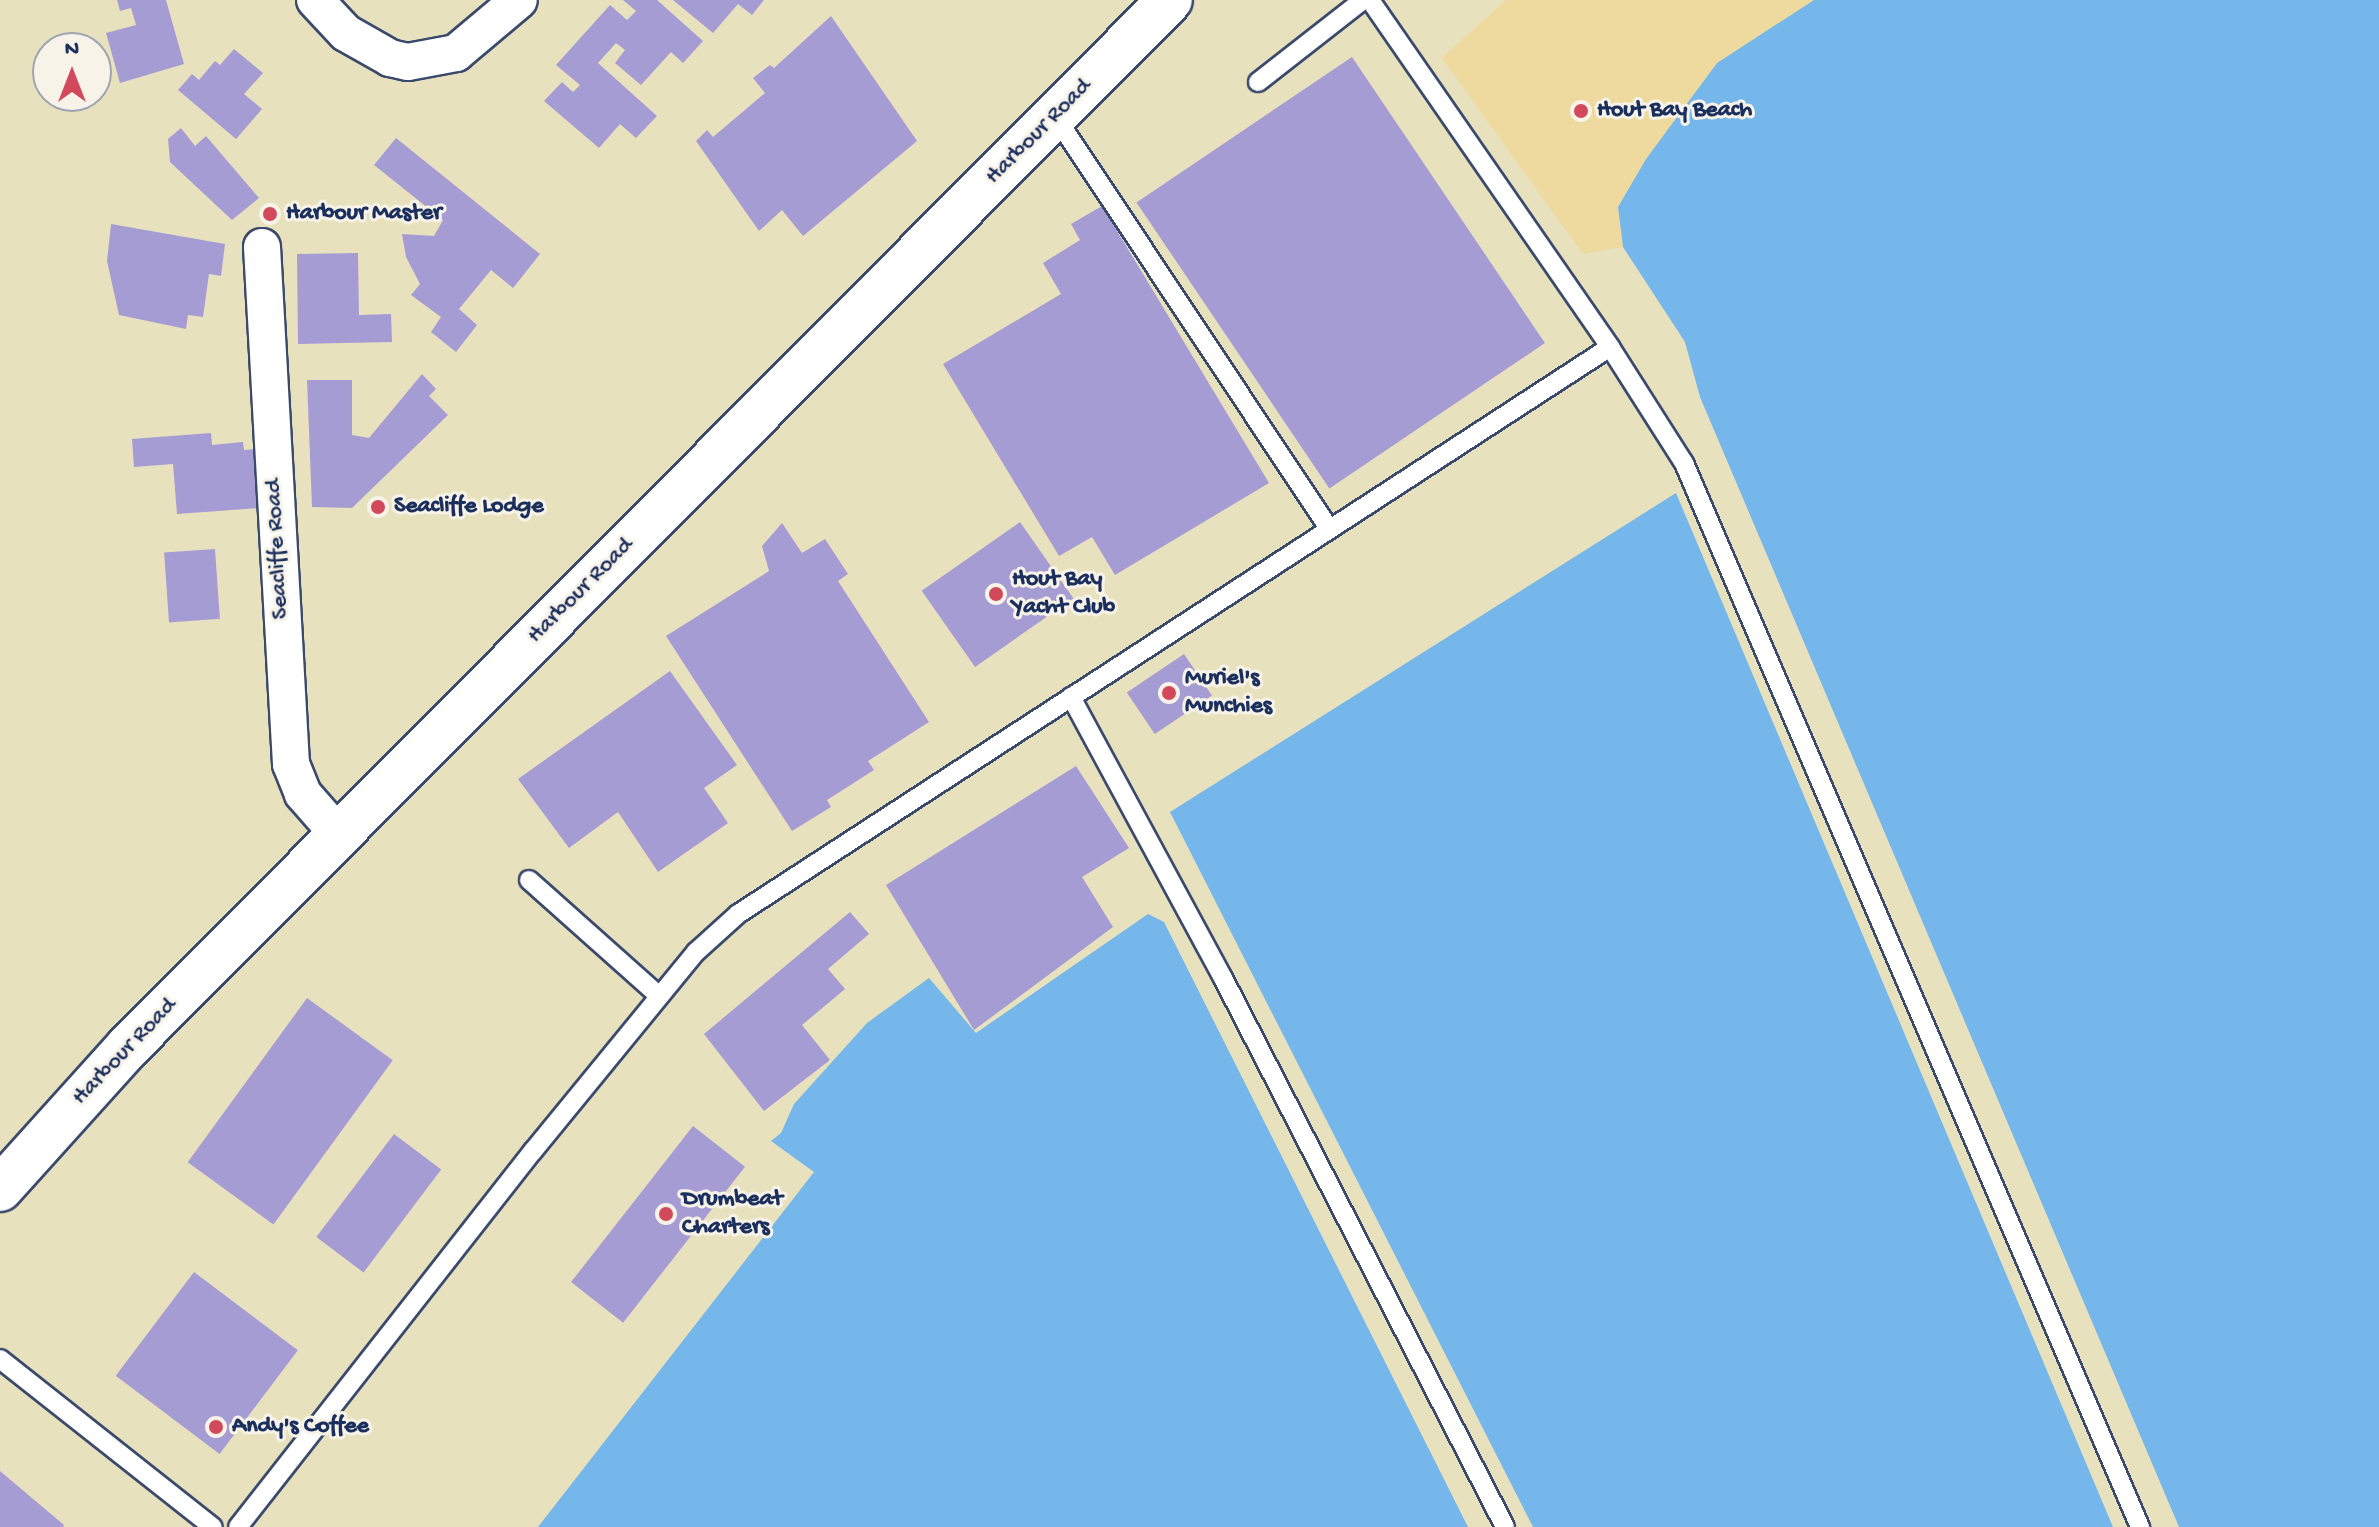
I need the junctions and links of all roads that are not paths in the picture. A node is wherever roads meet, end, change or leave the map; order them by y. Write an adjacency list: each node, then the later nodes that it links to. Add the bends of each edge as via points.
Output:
1 (315, 0): 2 (street, via 346,33 390,58 408,62 456,53)
2 (519, 0)
3 (1170, 0): 7 (street, Harbour Road)
4 (1363, 0): 6 (lane)
5 (1370, 0): 9 (lane)
6 (1258, 82)
7 (1055, 116): 10 (lane); 12 (street, Harbour Road)
8 (262, 247): 12 (street, Seacliffe Road, via 291,764 303,794)
9 (1610, 347): 10 (lane); 20 (lane, via 1684,463)
10 (1329, 528): 11 (lane)
11 (1071, 697): 14 (lane, via 738,914); 19 (lane, via 1231,992)
12 (339, 835): 15 (street, Harbour Road, via 128,1047)
13 (529, 880): 14 (lane)
14 (659, 996): 18 (lane)
15 (0, 1189)
16 (0, 1359): 17 (lane)
17 (213, 1527)
18 (238, 1527)
19 (1505, 1527)
20 (2140, 1527)

